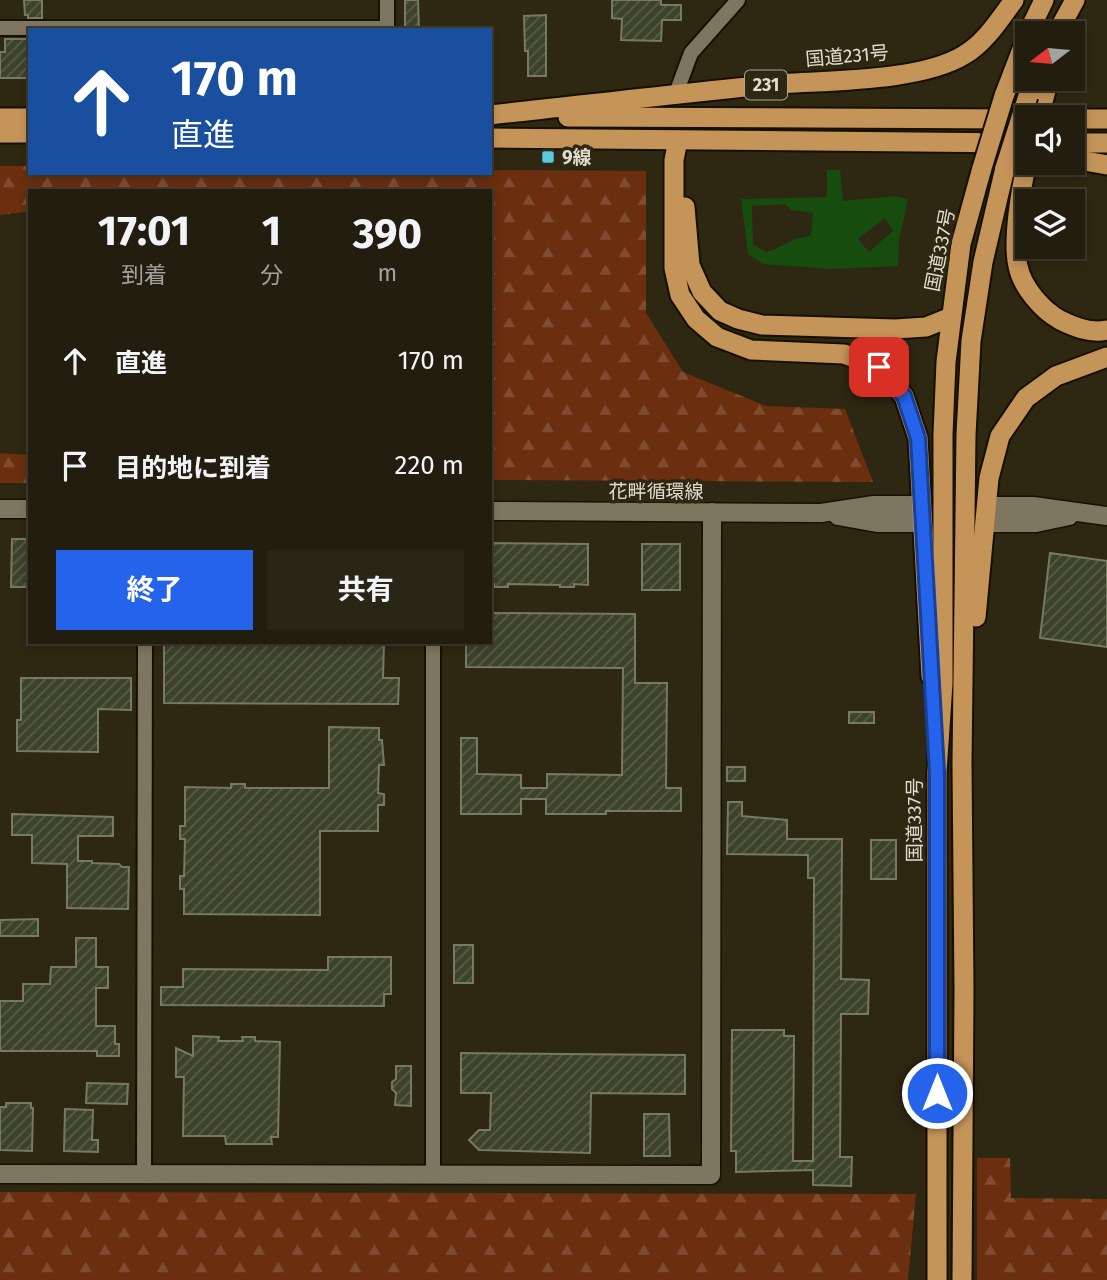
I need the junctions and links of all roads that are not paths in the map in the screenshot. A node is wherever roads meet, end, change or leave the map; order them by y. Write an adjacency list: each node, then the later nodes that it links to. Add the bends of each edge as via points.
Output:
1 (387, 0): 10 (street)
2 (738, 0): 13 (street, via 691,53)
3 (1014, 0): 13 (highway, 国道231号 / 231, via 966,55 936,68)
4 (1044, 0): 6 (highway, 国道337号)
5 (1075, 0): 7 (highway)
6 (1034, 21)
7 (1064, 21)
8 (0, 28): 9 (street)
9 (28, 28)
10 (387, 28)
11 (1015, 68): 34 (highway, 国道337号, bridge, via 992,128 961,244)
12 (1037, 91): 48 (highway, bridge, via 1005,168 971,341)
13 (675, 96): 14 (highway, 国道231号 / 231); 18 (highway)
14 (492, 116)
15 (492, 116): 18 (highway, 国道231号 / 231)
16 (0, 118): 17 (highway)
17 (28, 118)
18 (674, 119): 19 (highway, 国道231号 / 231); 25 (highway)
19 (1015, 119)
20 (1085, 119): 21 (highway)
21 (1107, 119)
22 (0, 133): 23 (highway)
23 (28, 133)
24 (492, 138): 25 (highway)
25 (678, 140): 26 (highway); 34 (highway, via 690,265 702,292 720,312 762,325 824,328 926,327); 49 (highway, via 674,268 680,295 696,319 717,337 751,350 844,354 879,367 904,396 918,438)
26 (954, 143): 27 (highway); 30 (highway)
27 (1015, 143)
28 (1085, 143): 29 (highway)
29 (1107, 144)
30 (1015, 159)
31 (1085, 161): 32 (highway)
32 (1107, 165)
33 (1025, 175): 35 (highway, via 1016,241 1018,267 1030,291 1049,314 1074,327)
34 (951, 317): 49 (highway, 国道337号, via 943,434 943,683)
35 (1107, 330)
36 (1107, 357): 48 (highway, via 1056,376 1026,398 1000,436 989,478)
37 (912, 505): 42 (street, 花畔循環線)
38 (0, 509): 39 (street)
39 (28, 509)
40 (492, 511): 41 (street, 花畔循環線)
41 (712, 512): 42 (street, 花畔循環線); 52 (street, via 711,1175)
42 (821, 513): 45 (street, 花畔循環線, via 877,523)
43 (993, 514): 44 (street, via 1036,523 1086,513)
44 (1107, 516)
45 (912, 523)
46 (145, 644): 51 (street)
47 (433, 644): 52 (street)
48 (962, 763): 54 (highway)
49 (937, 772): 53 (highway, 国道337号)
50 (0, 1174): 51 (street)
51 (144, 1174): 52 (street)
52 (433, 1175)
53 (937, 1280)
54 (962, 1280)

